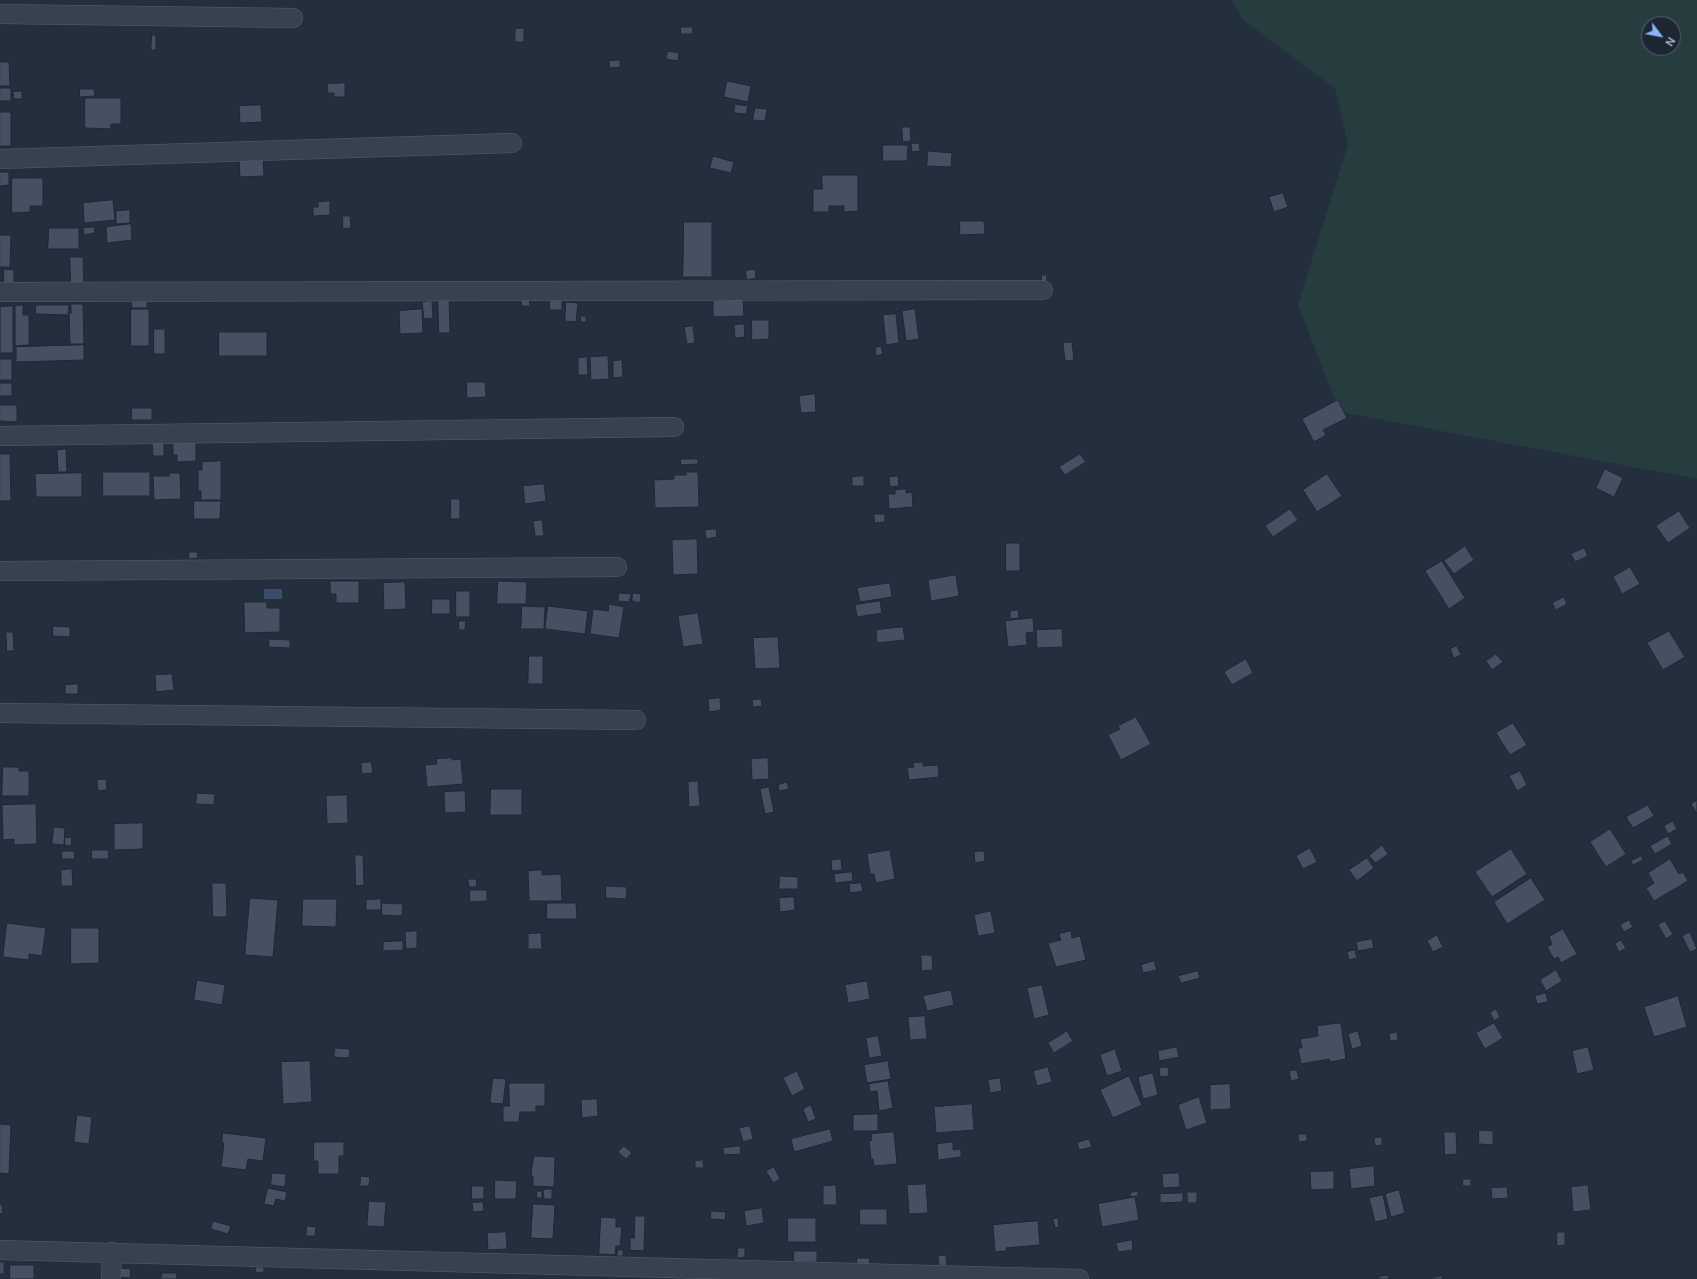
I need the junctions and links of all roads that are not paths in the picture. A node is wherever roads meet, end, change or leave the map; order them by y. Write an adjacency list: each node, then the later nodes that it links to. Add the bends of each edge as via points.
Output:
1 (0, 14): 2 (street)
2 (293, 18)
3 (512, 143): 4 (street)
4 (0, 159)
5 (1043, 290): 6 (street)
6 (0, 292)
7 (674, 427): 8 (street)
8 (0, 436)
9 (617, 566): 10 (street)
10 (0, 571)
11 (0, 712): 12 (street)
12 (636, 720)
13 (0, 1250): 14 (street)
14 (112, 1252): 15 (street); 16 (street)
15 (111, 1279)
16 (1079, 1279)

